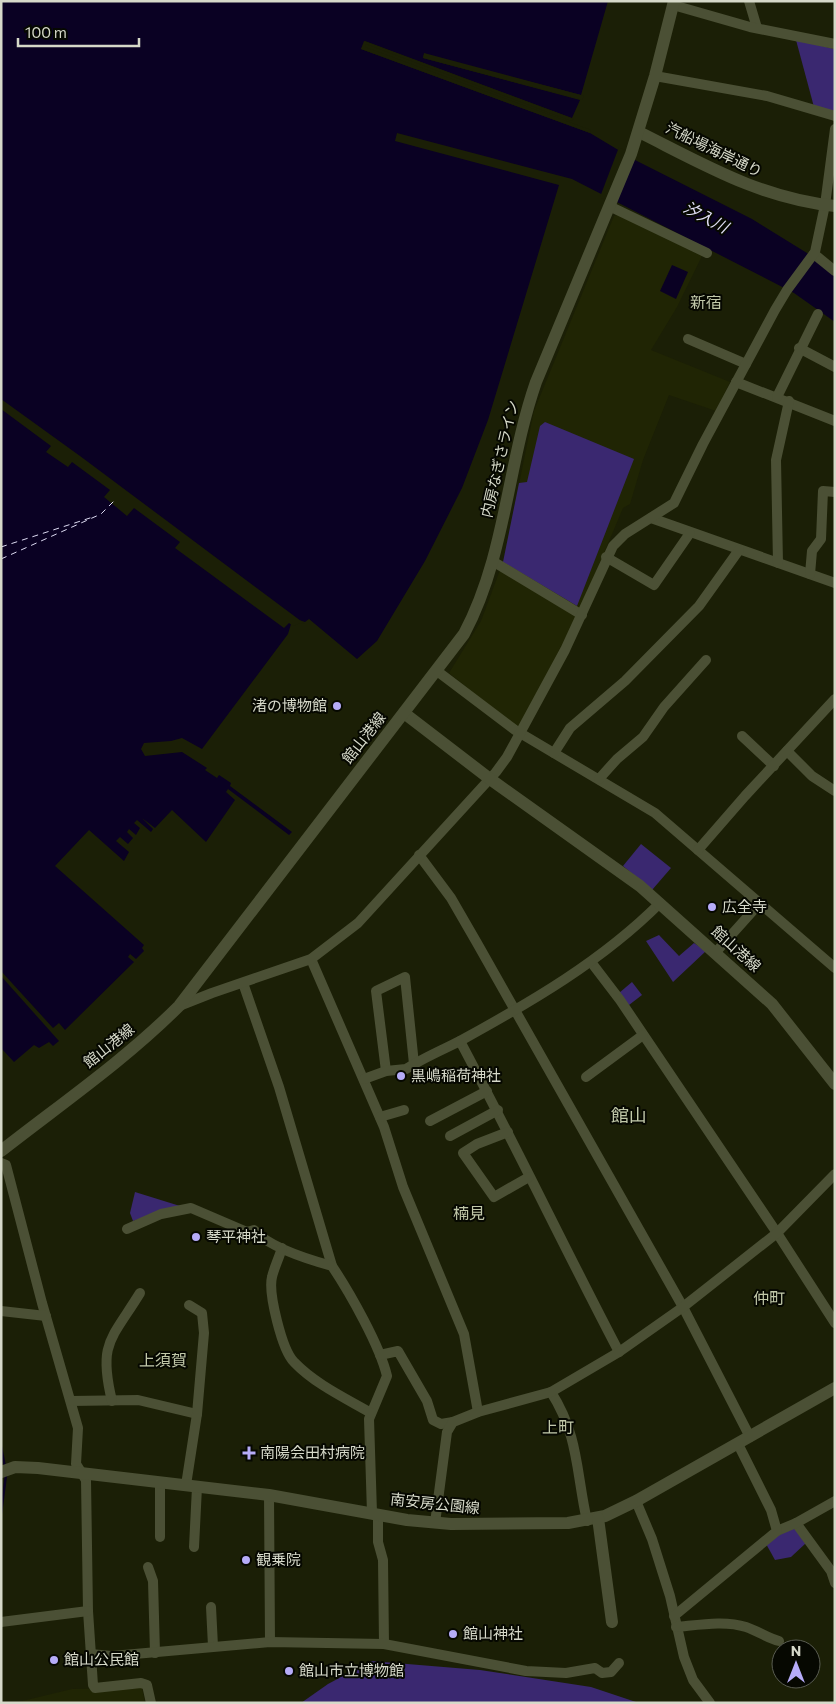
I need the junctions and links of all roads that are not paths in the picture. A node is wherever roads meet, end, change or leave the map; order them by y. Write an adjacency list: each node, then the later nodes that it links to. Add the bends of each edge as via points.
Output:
1 (749, 1): 3 (street)
2 (673, 3): 3 (street); 5 (main road, 内房なぎさライン)
3 (758, 28): 4 (street)
4 (835, 44)
5 (655, 76): 6 (street, via 767,96); 8 (main road, 内房なぎさライン)
6 (835, 116)
7 (835, 129): 9 (street)
8 (639, 132): 10 (main road, 内房なぎさライン); 11 (main road, 汽船場海岸通り, via 746,185 771,194)
9 (833, 157): 11 (street)
10 (610, 204): 12 (street); 29 (main road, 内房なぎさライン, via 523,420)
11 (830, 205): 13 (street)
12 (707, 253)
13 (813, 255): 14 (street); 18 (street, via 786,290)
14 (835, 270)
15 (818, 314): 17 (street)
16 (688, 339): 18 (street)
17 (799, 348): 19 (street); 21 (street)
18 (746, 364): 20 (street)
19 (835, 367)
20 (736, 382): 21 (street); 25 (street, via 674,503)
21 (777, 397): 22 (street)
22 (789, 401): 23 (street); 30 (street, via 776,460)
23 (835, 421)
24 (835, 492): 31 (street, via 823,491 821,539 812,551)
25 (651, 518): 26 (street); 28 (street, via 616,541)
26 (690, 533): 27 (street); 28 (street, via 654,585)
27 (739, 550): 30 (street); 41 (street, via 699,606 625,681 570,728)
28 (606, 557): 33 (street)
29 (494, 562): 33 (street); 35 (main road, 内房なぎさライン, via 472,619)
30 (778, 564): 31 (street)
31 (810, 574): 32 (street)
32 (835, 583)
33 (582, 615): 38 (street)
34 (706, 660): 44 (street, via 664,707 643,737)
35 (437, 671): 37 (main road, 内房なぎさライン); 38 (street)
36 (835, 699): 40 (street)
37 (404, 713): 43 (main road, 館山港線); 55 (main road, 館山港線)
38 (521, 732): 41 (street); 43 (street)
39 (742, 736): 42 (street)
40 (787, 752): 42 (street); 45 (street, via 812,776)
41 (554, 754): 44 (street)
42 (774, 766): 46 (street)
43 (490, 779): 47 (street); 48 (main road, 館山港線)
44 (599, 779): 46 (street, via 655,812)
45 (835, 790)
46 (698, 850): 49 (street)
47 (419, 855): 51 (street, via 358,924); 56 (street, via 451,898)
48 (660, 902): 50 (main road, 館山港線); 52 (street, via 632,931)
49 (759, 904): 50 (street); 53 (street)
50 (716, 952): 63 (main road, 館山港線, via 772,1004)
51 (311, 959): 54 (street); 62 (street)
52 (591, 962): 56 (street); 57 (street)
53 (835, 968)
54 (244, 983): 55 (street); 78 (street, via 279,1087)
55 (179, 1006): 71 (main road, 館山港線, via 160,1026)
56 (514, 1009): 58 (street); 81 (street)
57 (643, 1035): 61 (street); 76 (street)
58 (460, 1041): 59 (street); 64 (street)
59 (414, 1064): 60 (street, via 406,1069); 60 (street, via 405,977 376,991)
60 (386, 1072): 62 (street)
61 (586, 1077)
62 (364, 1079): 67 (street)
63 (835, 1084)
64 (486, 1090): 66 (street); 68 (street)
65 (404, 1110): 67 (street)
66 (498, 1110): 69 (street); 70 (street)
67 (380, 1117): 91 (street, via 413,1212 464,1334)
68 (430, 1121)
69 (508, 1132): 74 (street); 74 (street, via 463,1153 494,1198)
70 (450, 1136)
71 (1, 1151)
72 (1, 1163): 83 (street, via 6,1165)
73 (835, 1174): 76 (street)
74 (530, 1177): 85 (street)
75 (127, 1229): 77 (street, via 161,1214 192,1208 247,1232 254,1230 261,1238)
76 (777, 1233): 81 (street); 84 (street)
77 (282, 1248): 78 (street); 92 (street, via 271,1278 281,1333 292,1361 314,1380)
78 (332, 1266): 86 (street)
79 (140, 1293): 89 (street, via 110,1339 106,1353 106,1376)
80 (189, 1305): 93 (street, via 202,1313 204,1319)
81 (683, 1307): 85 (street); 95 (street)
82 (1, 1312): 83 (street)
83 (46, 1316): 90 (street)
84 (835, 1323)
85 (619, 1352): 88 (street)
86 (380, 1355): 92 (street, via 387,1376); 94 (street, via 398,1351 427,1401 433,1420 441,1424)
87 (835, 1388): 95 (main road, 南安房公園線)
88 (551, 1392): 91 (street); 105 (street, via 568,1423 575,1447 580,1489)
89 (112, 1401): 90 (street); 93 (street, via 138,1400)
90 (71, 1402): 98 (street, via 78,1428 76,1464)
91 (478, 1412): 94 (street)
92 (371, 1413): 104 (street)
93 (197, 1414): 100 (street)
94 (453, 1422): 106 (street, via 446,1432)
95 (750, 1437): 96 (main road, 南安房公園線)
96 (738, 1444): 102 (main road, 南安房公園線); 108 (street)
97 (4, 1470): 98 (main road, 南安房公園線, via 38,1468)
98 (84, 1474): 99 (main road, 南安房公園線); 114 (street)
99 (160, 1482): 100 (main road, 南安房公園線); 109 (street)
100 (191, 1486): 101 (main road, 南安房公園線); 110 (street)
101 (269, 1495): 104 (main road, 南安房公園線); 119 (street)
102 (636, 1501): 105 (main road, 南安房公園線); 115 (street, via 652,1539)
103 (835, 1501): 107 (street)
104 (375, 1513): 106 (main road, 南安房公園線); 120 (street, via 383,1560)
105 (592, 1520): 106 (main road, 南安房公園線, via 509,1526); 117 (main road)
106 (435, 1523)
107 (796, 1523): 108 (street); 112 (street, via 831,1571)
108 (778, 1531): 115 (street)
109 (160, 1537)
110 (194, 1547)
111 (148, 1567): 122 (street, via 153,1581)
112 (835, 1582)
113 (211, 1607): 121 (street)
114 (88, 1611): 116 (street); 123 (street)
115 (675, 1621): 118 (street, via 731,1624); 126 (street, via 684,1657 694,1680)
116 (1, 1622)
117 (612, 1622)
118 (774, 1639)
119 (270, 1642): 120 (street); 121 (street)
120 (384, 1644): 124 (street, via 526,1671 566,1673 595,1668 602,1673 611,1672)
121 (213, 1646): 122 (street)
122 (155, 1653): 123 (street)
123 (90, 1654): 125 (street, via 95,1688 141,1683 147,1685)
124 (619, 1663)
125 (151, 1703)
126 (710, 1703)

